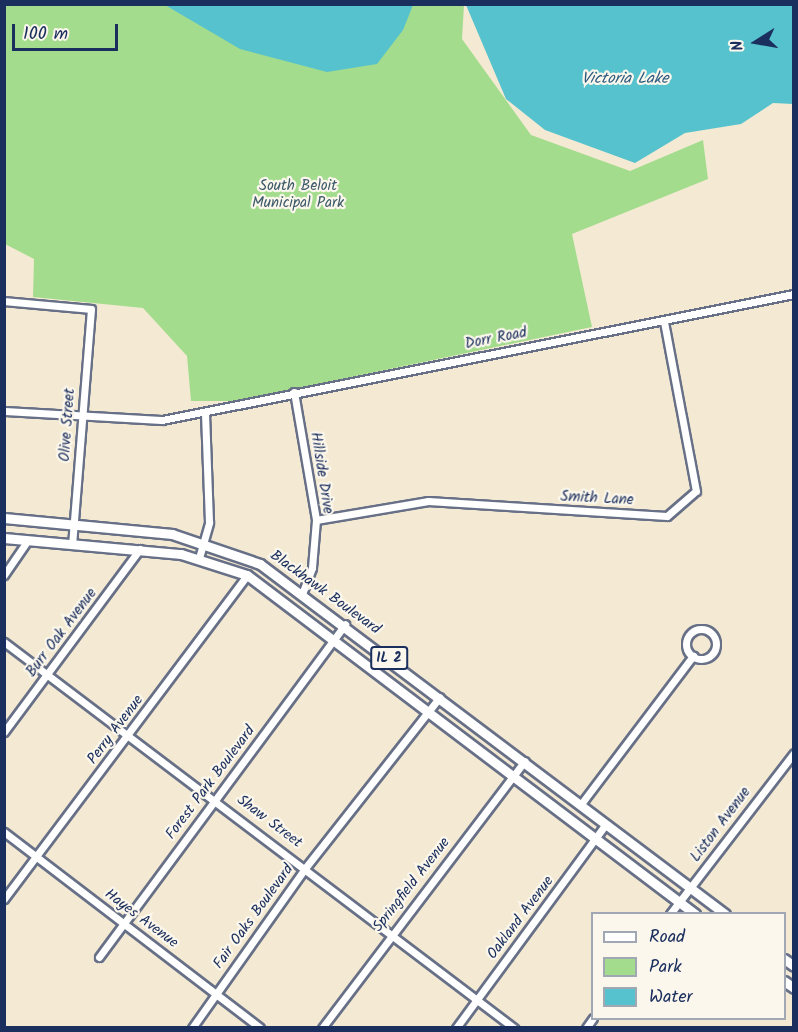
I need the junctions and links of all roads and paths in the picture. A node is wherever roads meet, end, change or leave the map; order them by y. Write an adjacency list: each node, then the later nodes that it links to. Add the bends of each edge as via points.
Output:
1 (794, 294): 3 (street, Dorr Road)
2 (4, 301): 7 (street, Olive Street, via 91,309)
3 (664, 321): 4 (street, Dorr Road); 9 (street, Smith Lane, via 696,491 667,516 428,501)
4 (294, 392): 6 (street, Dorr Road); 9 (street, Hillside Drive)
5 (4, 411): 7 (street, Dorr Road)
6 (205, 413): 7 (street, Dorr Road, via 162,420); 13 (street, via 210,460)
7 (83, 415): 10 (street, Olive Street)
8 (4, 518): 10 (main road, Blackhawk Boulevard / IL 2)
9 (316, 520): 19 (street, Hillside Drive, via 312,568)
10 (75, 524): 13 (main road, Blackhawk Boulevard / IL 2); 14 (street, Olive Street)
11 (4, 538): 12 (main road, Blackhawk Boulevard / IL 2)
12 (28, 540): 14 (main road, Blackhawk Boulevard / IL 2); 17 (street)
13 (206, 541): 16 (street); 19 (main road, Blackhawk Boulevard / IL 2, via 261,564)
14 (72, 543): 15 (main road, Blackhawk Boulevard / IL 2)
15 (140, 549): 16 (main road, Blackhawk Boulevard / IL 2); 24 (street, Burr Oak Avenue)
16 (199, 558): 18 (main road, Blackhawk Boulevard / IL 2)
17 (4, 575)
18 (247, 576): 21 (main road, Blackhawk Boulevard / IL 2); 28 (street, Perry Avenue)
19 (303, 592): 20 (main road, Blackhawk Boulevard / IL 2)
20 (345, 624): 21 (street, Forest Park Boulevard); 25 (main road, Blackhawk Boulevard / IL 2)
21 (335, 639): 26 (main road, Blackhawk Boulevard / IL 2); 32 (street, Forest Park Boulevard)
22 (4, 642): 24 (street, Shaw Street)
23 (693, 656): 23 (street, via 688,636 696,630 710,632 716,644 713,653); 33 (street)
24 (48, 675): 27 (street, Burr Oak Avenue); 28 (street, Shaw Street)
25 (440, 697): 26 (street, Fair Oaks Boulevard); 30 (main road, Blackhawk Boulevard / IL 2)
26 (426, 709): 31 (main road, Blackhawk Boulevard / IL 2); 38 (street, Fair Oaks Boulevard)
27 (4, 732)
28 (129, 736): 32 (street, Shaw Street); 37 (street, Perry Avenue)
29 (794, 753): 39 (street, Liston Avenue)
30 (525, 761): 31 (street, Springfield Avenue); 33 (main road, Blackhawk Boulevard / IL 2)
31 (513, 776): 36 (main road, Blackhawk Boulevard / IL 2); 46 (street, Springfield Avenue)
32 (217, 799): 38 (street, Shaw Street); 45 (street, Forest Park Boulevard)
33 (581, 804): 34 (main road, Blackhawk Boulevard / IL 2)
34 (606, 824): 36 (street, Oakland Avenue); 39 (main road, Blackhawk Boulevard / IL 2)
35 (4, 832): 37 (street, Hayes Avenue)
36 (596, 838): 41 (main road, Blackhawk Boulevard / IL 2); 49 (street, Oakland Avenue)
37 (36, 856): 40 (street, Perry Avenue); 45 (street, Hayes Avenue)
38 (306, 867): 46 (street, Shaw Street); 48 (street, Fair Oaks Boulevard)
39 (691, 888): 41 (street, Liston Avenue); 44 (main road, Blackhawk Boulevard / IL 2)
40 (4, 899)
41 (680, 902): 42 (street, Liston Avenue); 43 (main road, Blackhawk Boulevard / IL 2)
42 (672, 912)
43 (692, 912)
44 (722, 912)
45 (123, 922): 47 (street, Forest Park Boulevard); 48 (street, Hayes Avenue)
46 (392, 932): 49 (street, Shaw Street); 52 (street, Springfield Avenue)
47 (99, 957)
48 (216, 993): 50 (street, Fair Oaks Boulevard); 51 (street, Hayes Avenue)
49 (477, 1000): 53 (street, Oakland Avenue); 54 (street, Shaw Street)
50 (192, 1028)
51 (260, 1028)
52 (322, 1028)
53 (456, 1028)
54 (514, 1028)

